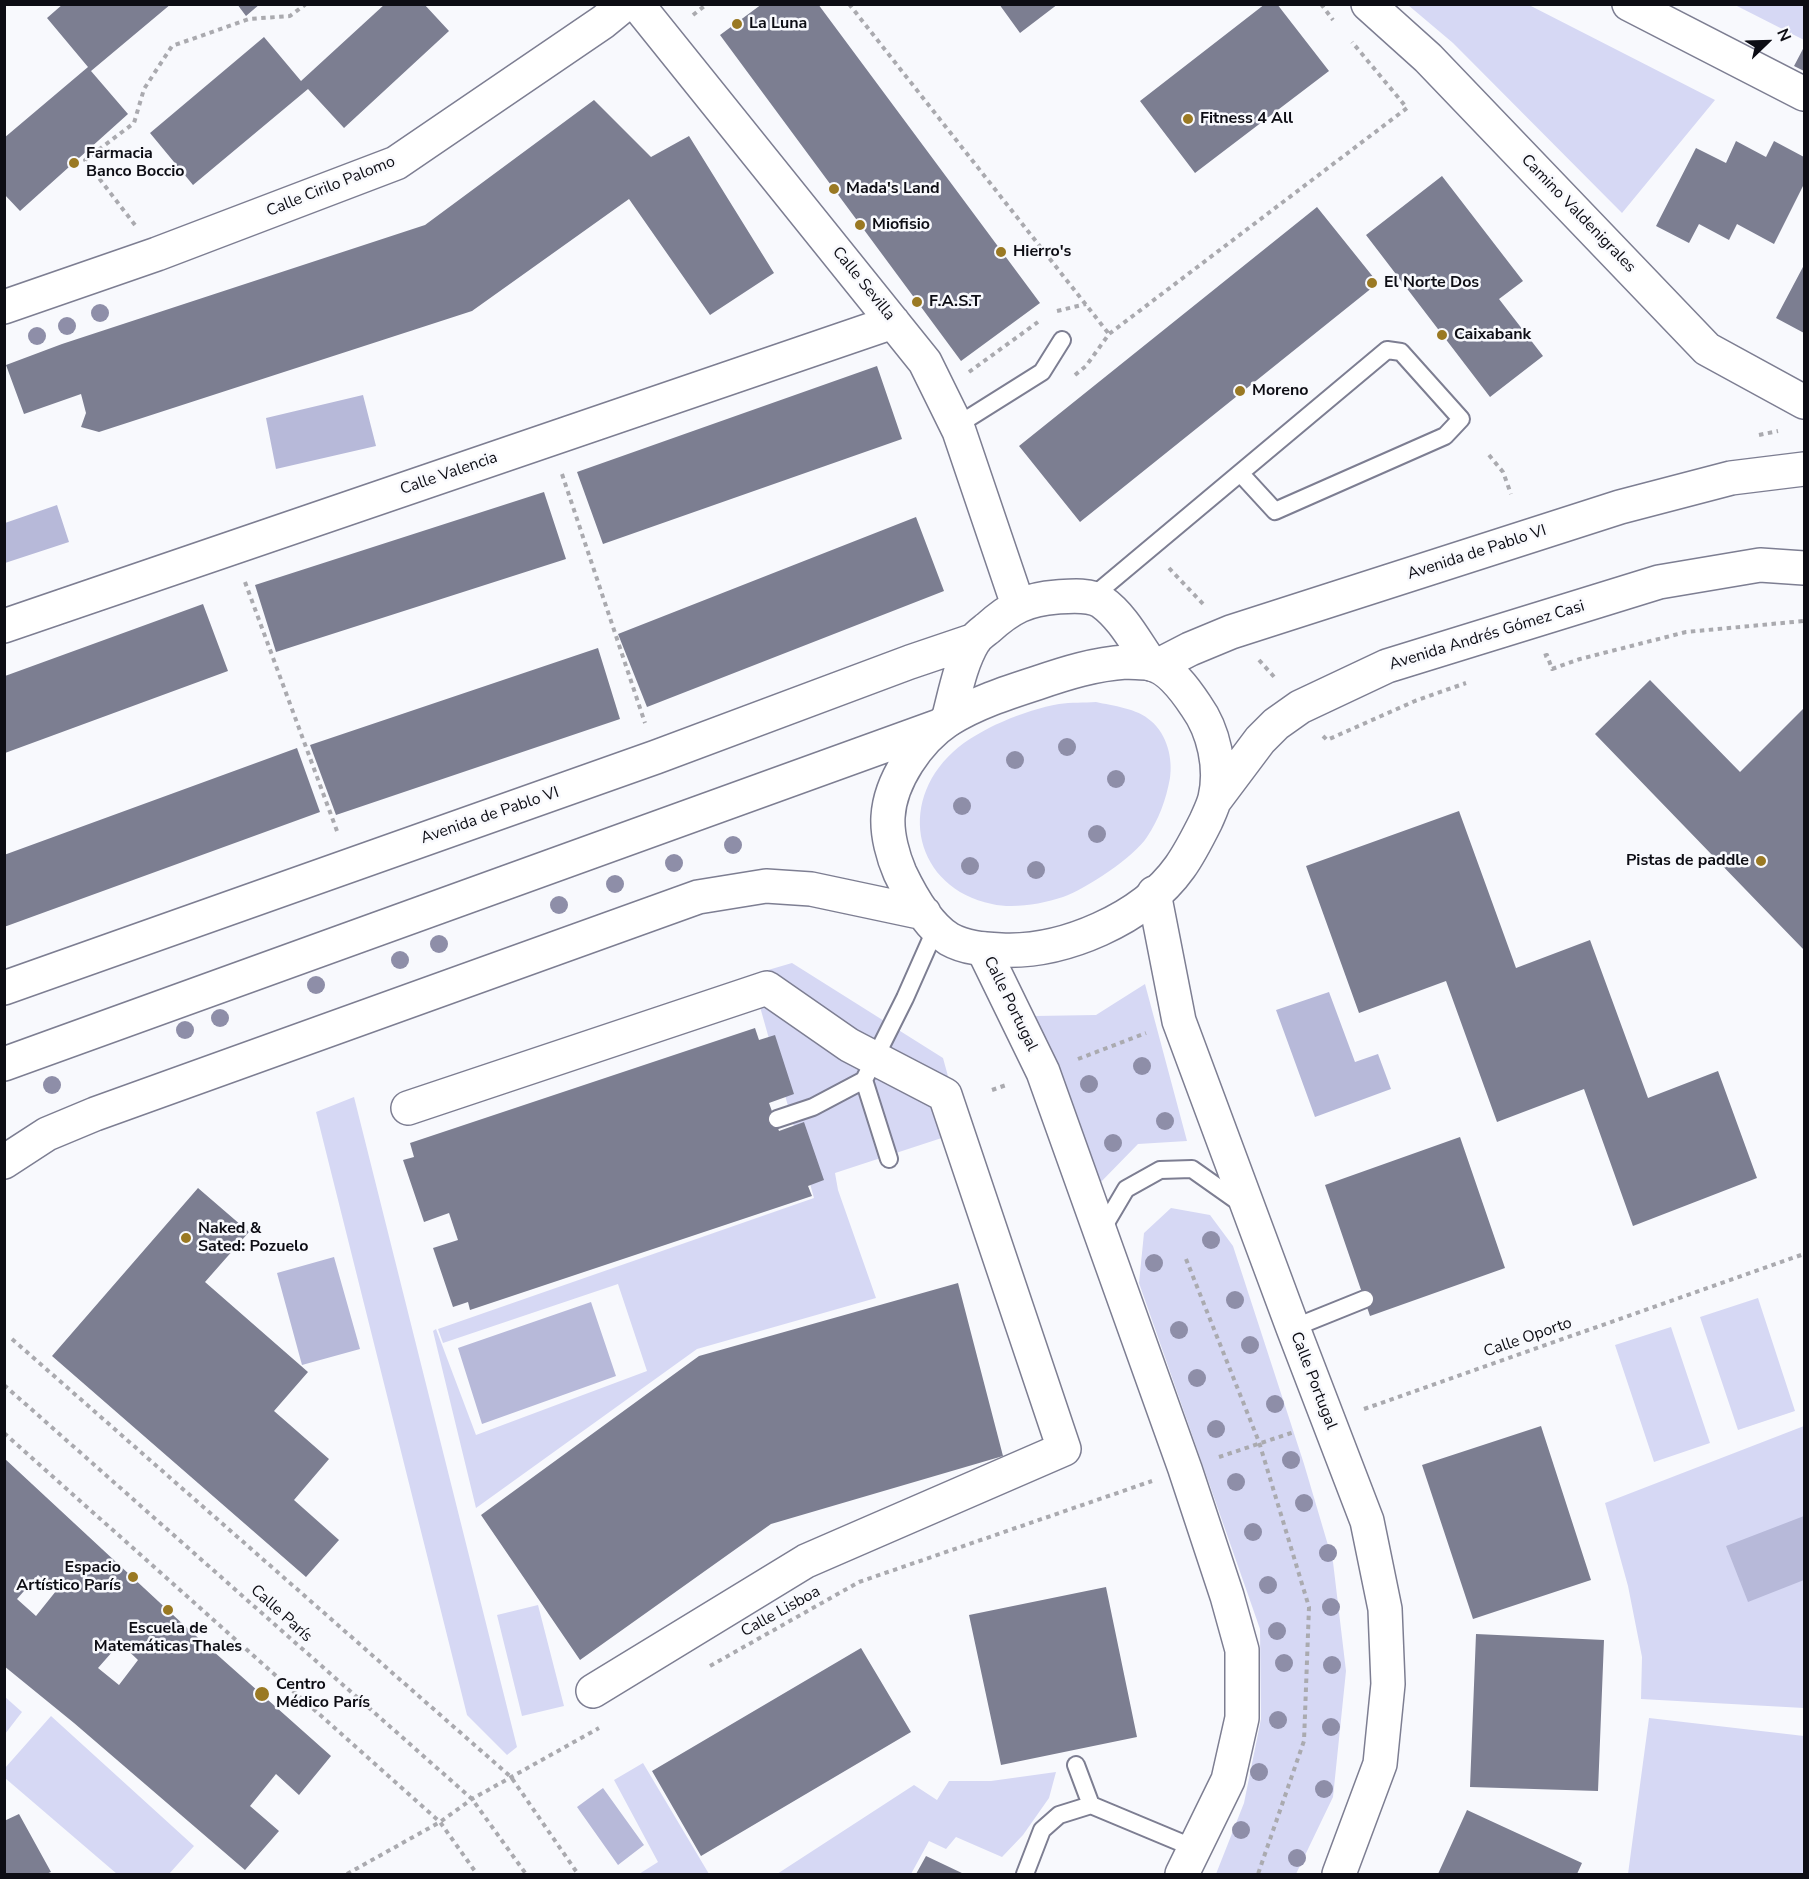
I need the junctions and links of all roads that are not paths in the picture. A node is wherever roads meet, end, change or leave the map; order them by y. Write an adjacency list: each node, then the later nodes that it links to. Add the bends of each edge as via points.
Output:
1 (625, 4): 6 (street, Calle Cirilo Palomo, via 396,163 158,254)
2 (637, 4): 7 (street, Calle Sevilla)
3 (1368, 4): 9 (street, Camino Valdenigrales, via 1428,58 1707,349)
4 (1629, 4): 5 (street)
5 (1804, 94)
6 (4, 307)
7 (893, 322): 10 (street, Calle Sevilla, via 925,362); 16 (street, Calle Valencia)
8 (1062, 340): 10 (lane, via 1042,372)
9 (1804, 402)
10 (956, 426): 15 (street, Calle Sevilla)
11 (1804, 469): 18 (street, Avenida de Pablo VI, via 1731,478 1620,507 1231,632)
12 (1241, 474): 12 (lane, via 1275,511 1444,436 1461,419 1401,352 1387,350); 14 (lane)
13 (1804, 568): 20 (street, Avenida Andrés Gómez Casi, via 1760,566 1659,582 1387,666 1300,707 1276,724)
14 (1092, 597): 15 (street, via 1041,598); 18 (street, via 1117,617)
15 (1018, 605): 17 (street)
16 (4, 626)
17 (975, 640): 19 (street); 24 (street, Avenida de Pablo VI)
18 (1154, 665): 19 (street, via 1107,663 1082,669 991,698); 20 (street, via 1173,677 1203,716 1219,770)
19 (944, 723): 22 (street, via 916,750 890,801 888,819 897,865); 25 (street)
20 (1215, 800): 21 (street, via 1178,869)
21 (1154, 893): 23 (street, via 1128,913 1079,939 1018,951); 31 (street, Calle Portugal, via 1179,1021)
22 (930, 921): 23 (street, via 957,943); 26 (lane, via 905,998); 30 (street, via 811,889 766,886 698,897 94,1114 47,1134)
23 (983, 949): 32 (street, Calle Portugal, via 1043,1072)
24 (4, 988)
25 (4, 1064)
26 (869, 1070): 27 (street, via 849,1045 766,988); 28 (lane, via 813,1107); 29 (lane); 35 (street, via 945,1095 1064,1449 806,1561)
27 (408, 1108)
28 (777, 1119)
29 (889, 1159)
30 (4, 1162)
31 (1248, 1209): 32 (lane, via 1192,1169 1160,1170 1126,1189); 34 (street, Calle Portugal)
32 (1100, 1233): 38 (street, Calle Portugal, via 1185,1469 1242,1650 1242,1718 1228,1780)
33 (1365, 1299): 34 (lane)
34 (1293, 1329): 40 (street, Calle Portugal, via 1367,1521 1384,1609 1388,1683 1380,1764)
35 (592, 1691)
36 (1076, 1765): 37 (lane)
37 (1091, 1805): 38 (lane); 39 (lane, via 1059,1815 1042,1830)
38 (1188, 1862)
39 (1025, 1875)
40 (1339, 1875)

